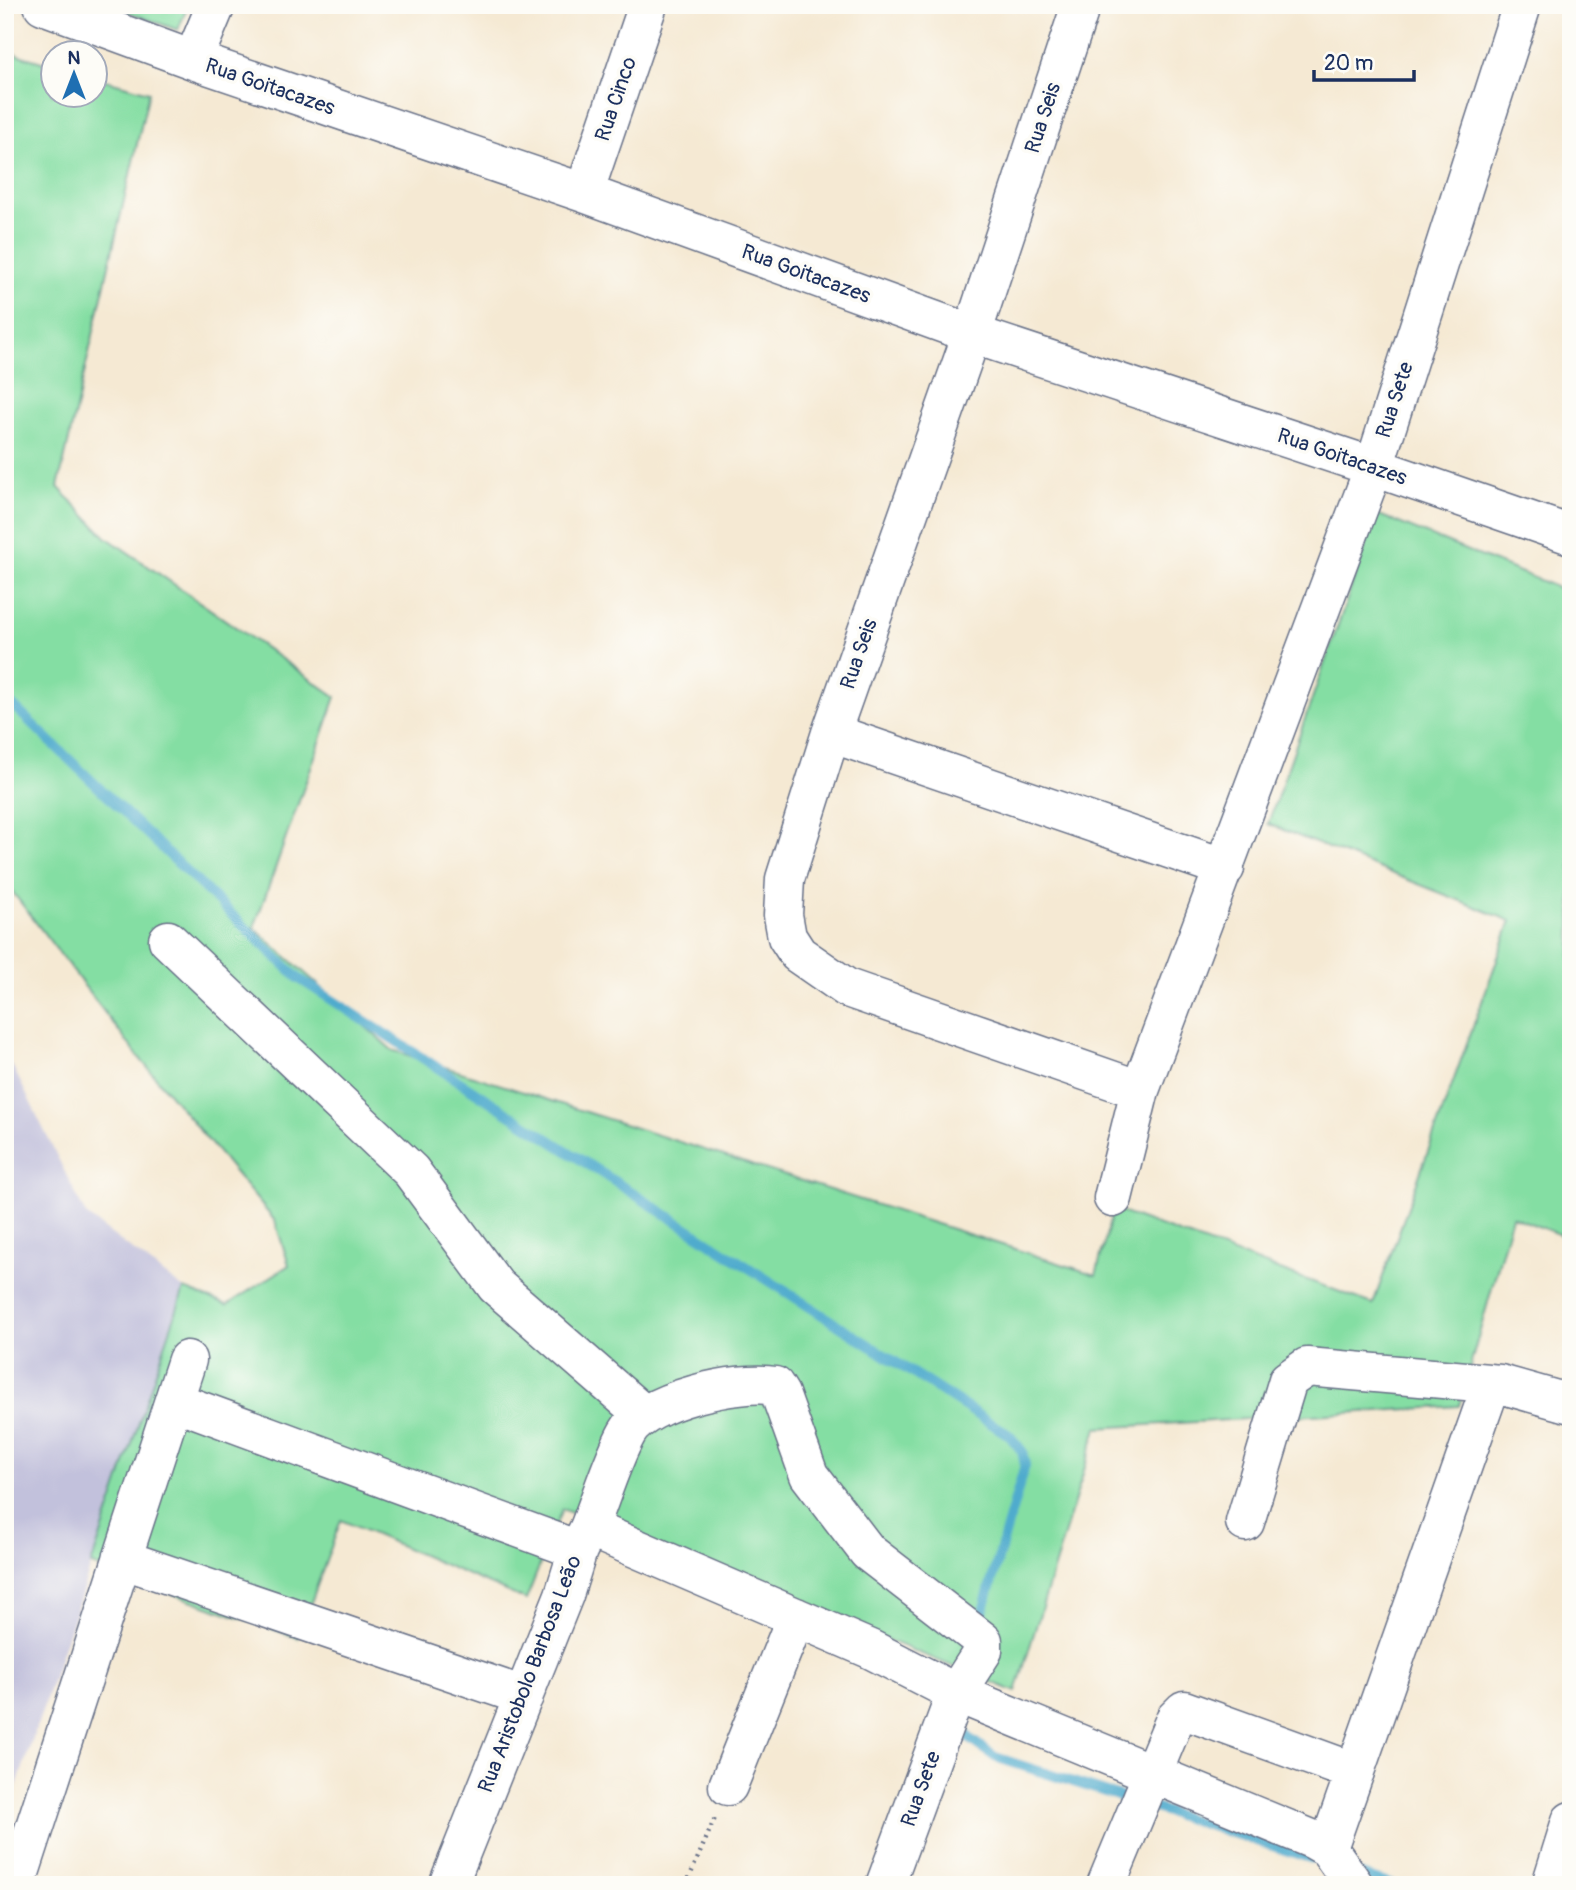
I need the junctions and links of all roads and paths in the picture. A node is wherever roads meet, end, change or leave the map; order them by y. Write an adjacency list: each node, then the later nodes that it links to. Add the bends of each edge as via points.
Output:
1 (43, 5): 6 (street, Rua Goitacazes)
2 (216, 5): 6 (street)
3 (648, 5): 7 (street, Rua Cinco)
4 (1081, 5): 8 (street, Rua Seis)
5 (1522, 5): 9 (street, Rua Sete)
6 (193, 60): 7 (street, Rua Goitacazes)
7 (584, 193): 8 (street, Rua Goitacazes)
8 (972, 334): 9 (street, Rua Goitacazes); 11 (street, Rua Seis)
9 (1374, 467): 10 (street, Rua Goitacazes); 12 (street, Rua Sete)
10 (1571, 535)
11 (831, 733): 12 (street); 14 (street, Rua Seis, via 785,879 783,915 787,937 798,954 846,988)
12 (1225, 868): 14 (street, Rua Sete)
13 (168, 940): 20 (street, via 411,1171 496,1286)
14 (1140, 1090): 15 (street, Rua Sete)
15 (1113, 1198)
16 (187, 1360): 18 (street)
17 (1500, 1384): 19 (street); 21 (street, via 1307,1367 1288,1380); 28 (street, via 1488,1394)
18 (174, 1401): 22 (street); 23 (street)
19 (1571, 1404)
20 (643, 1414): 22 (street, via 628,1432); 25 (street, Rua Sete, via 716,1388 775,1386 809,1475 868,1552 983,1641 983,1651)
21 (1245, 1522)
22 (583, 1539): 24 (street, Rua Aristobolo Barbosa Leão, via 652,1556); 26 (street, Rua Aristobolo Barbosa Leão)
23 (122, 1559): 26 (street); 32 (street)
24 (796, 1617): 25 (street, Rua Aristobolo Barbosa Leão); 29 (street)
25 (956, 1693): 27 (street, Rua Aristobolo Barbosa Leão); 35 (street, Rua Sete)
26 (524, 1696): 33 (street, Rua Aristobolo Barbosa Leão)
27 (1152, 1772): 28 (street, via 1175,1719 1184,1710); 31 (street, Rua Aristobolo Barbosa Leão); 36 (street)
28 (1355, 1772): 31 (street)
29 (728, 1786): 34 (path)
30 (1571, 1821): 38 (street)
31 (1328, 1848): 37 (street)
32 (16, 1885)
33 (448, 1885)
34 (686, 1885)
35 (885, 1885)
36 (1106, 1885)
37 (1354, 1885)
38 (1551, 1885)

